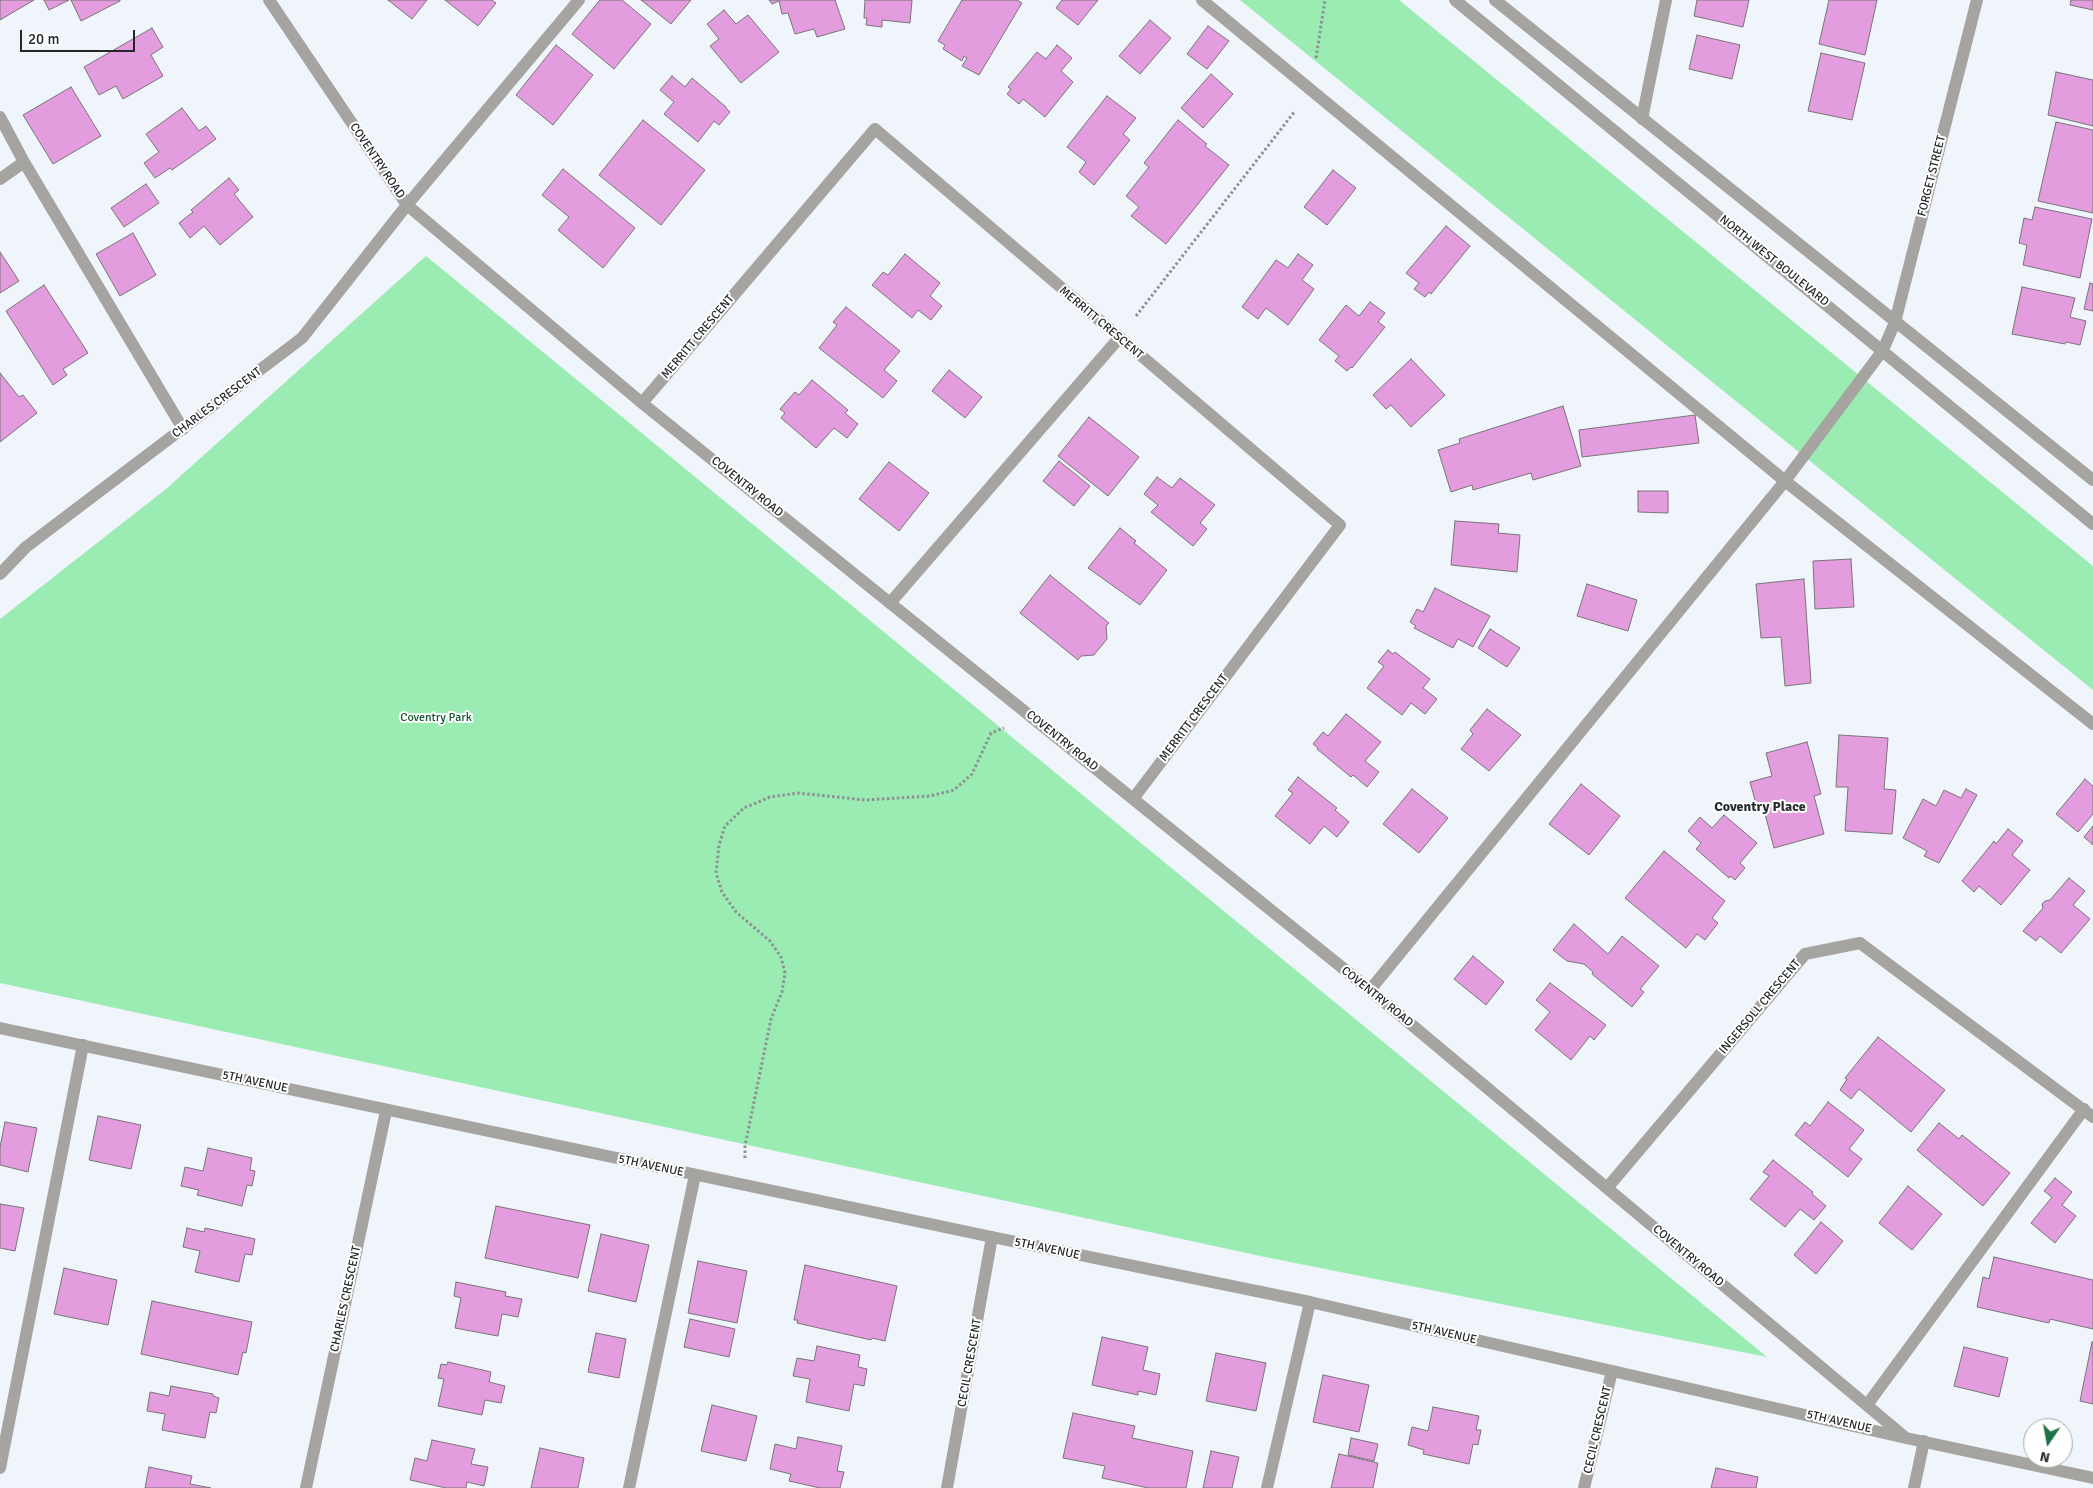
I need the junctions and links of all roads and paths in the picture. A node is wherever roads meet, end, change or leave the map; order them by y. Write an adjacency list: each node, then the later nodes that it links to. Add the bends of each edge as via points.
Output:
1 (269, 0): 14 (street, COVENTRY ROAD)
2 (579, 0): 14 (street, CHARLES CRESCENT)
3 (1202, 0): 9 (street)
4 (1325, 0): 9 (path)
5 (1455, 0): 17 (street, NORTH WEST BOULEVARD)
6 (1495, 0): 11 (street)
7 (1666, 0): 11 (street)
8 (1977, 0): 15 (street, FORGET STREET)
9 (1311, 90): 16 (path); 21 (street)
10 (0, 117): 12 (street)
11 (1642, 118): 15 (street)
12 (24, 162): 13 (street); 19 (street)
13 (0, 179)
14 (407, 206): 18 (street, COVENTRY ROAD); 19 (street, CHARLES CRESCENT, via 302,338)
15 (1894, 322): 17 (street, FORGET STREET); 20 (street)
16 (1119, 338): 18 (street, MERRITT CRESCENT, via 874,130); 24 (street); 27 (street, MERRITT CRESCENT, via 1340,525)
17 (1883, 350): 21 (street, FORGET STREET); 22 (street, NORTH WEST BOULEVARD)
18 (642, 403): 24 (street, COVENTRY ROAD)
19 (183, 429): 23 (street, CHARLES CRESCENT, via 26,547)
20 (2093, 480)
21 (1785, 481): 26 (street); 28 (street, FORGET STREET)
22 (2093, 524)
23 (0, 574)
24 (890, 603): 25 (street, COVENTRY ROAD)
25 (1032, 717): 27 (street, COVENTRY ROAD); 34 (path, via 991,733 972,774 954,790 930,796 865,800 798,793 770,797 744,808 725,826 716,872 722,892 736,912 770,941 781,957 785,973 745,1146)
26 (2093, 724)
27 (1133, 799): 28 (street, COVENTRY ROAD)
28 (1370, 990): 35 (street, COVENTRY ROAD)
29 (0, 1028): 30 (street, 5TH AVENUE)
30 (83, 1045): 31 (street, 5TH AVENUE); 42 (street)
31 (386, 1111): 33 (street, 5TH AVENUE); 44 (street, CHARLES CRESCENT)
32 (2089, 1113): 35 (street, INGERSOLL CRESCENT, via 1860,943 1805,954); 39 (street)
33 (695, 1175): 34 (street, 5TH AVENUE); 45 (street)
34 (747, 1186): 36 (street, 5TH AVENUE)
35 (1607, 1188): 39 (street, COVENTRY ROAD)
36 (992, 1238): 37 (street, 5TH AVENUE); 46 (street, CECIL CRESCENT)
37 (1310, 1302): 38 (street, 5TH AVENUE); 47 (street)
38 (1612, 1371): 40 (street, 5TH AVENUE); 48 (street, CECIL CRESCENT)
39 (1866, 1405): 40 (street, COVENTRY ROAD)
40 (1906, 1438): 41 (street, 5TH AVENUE)
41 (1924, 1441): 43 (street, 5TH AVENUE); 49 (street)
42 (0, 1468)
43 (2093, 1478)
44 (306, 1488)
45 (629, 1488)
46 (947, 1488)
47 (1267, 1488)
48 (1584, 1488)
49 (1914, 1488)

